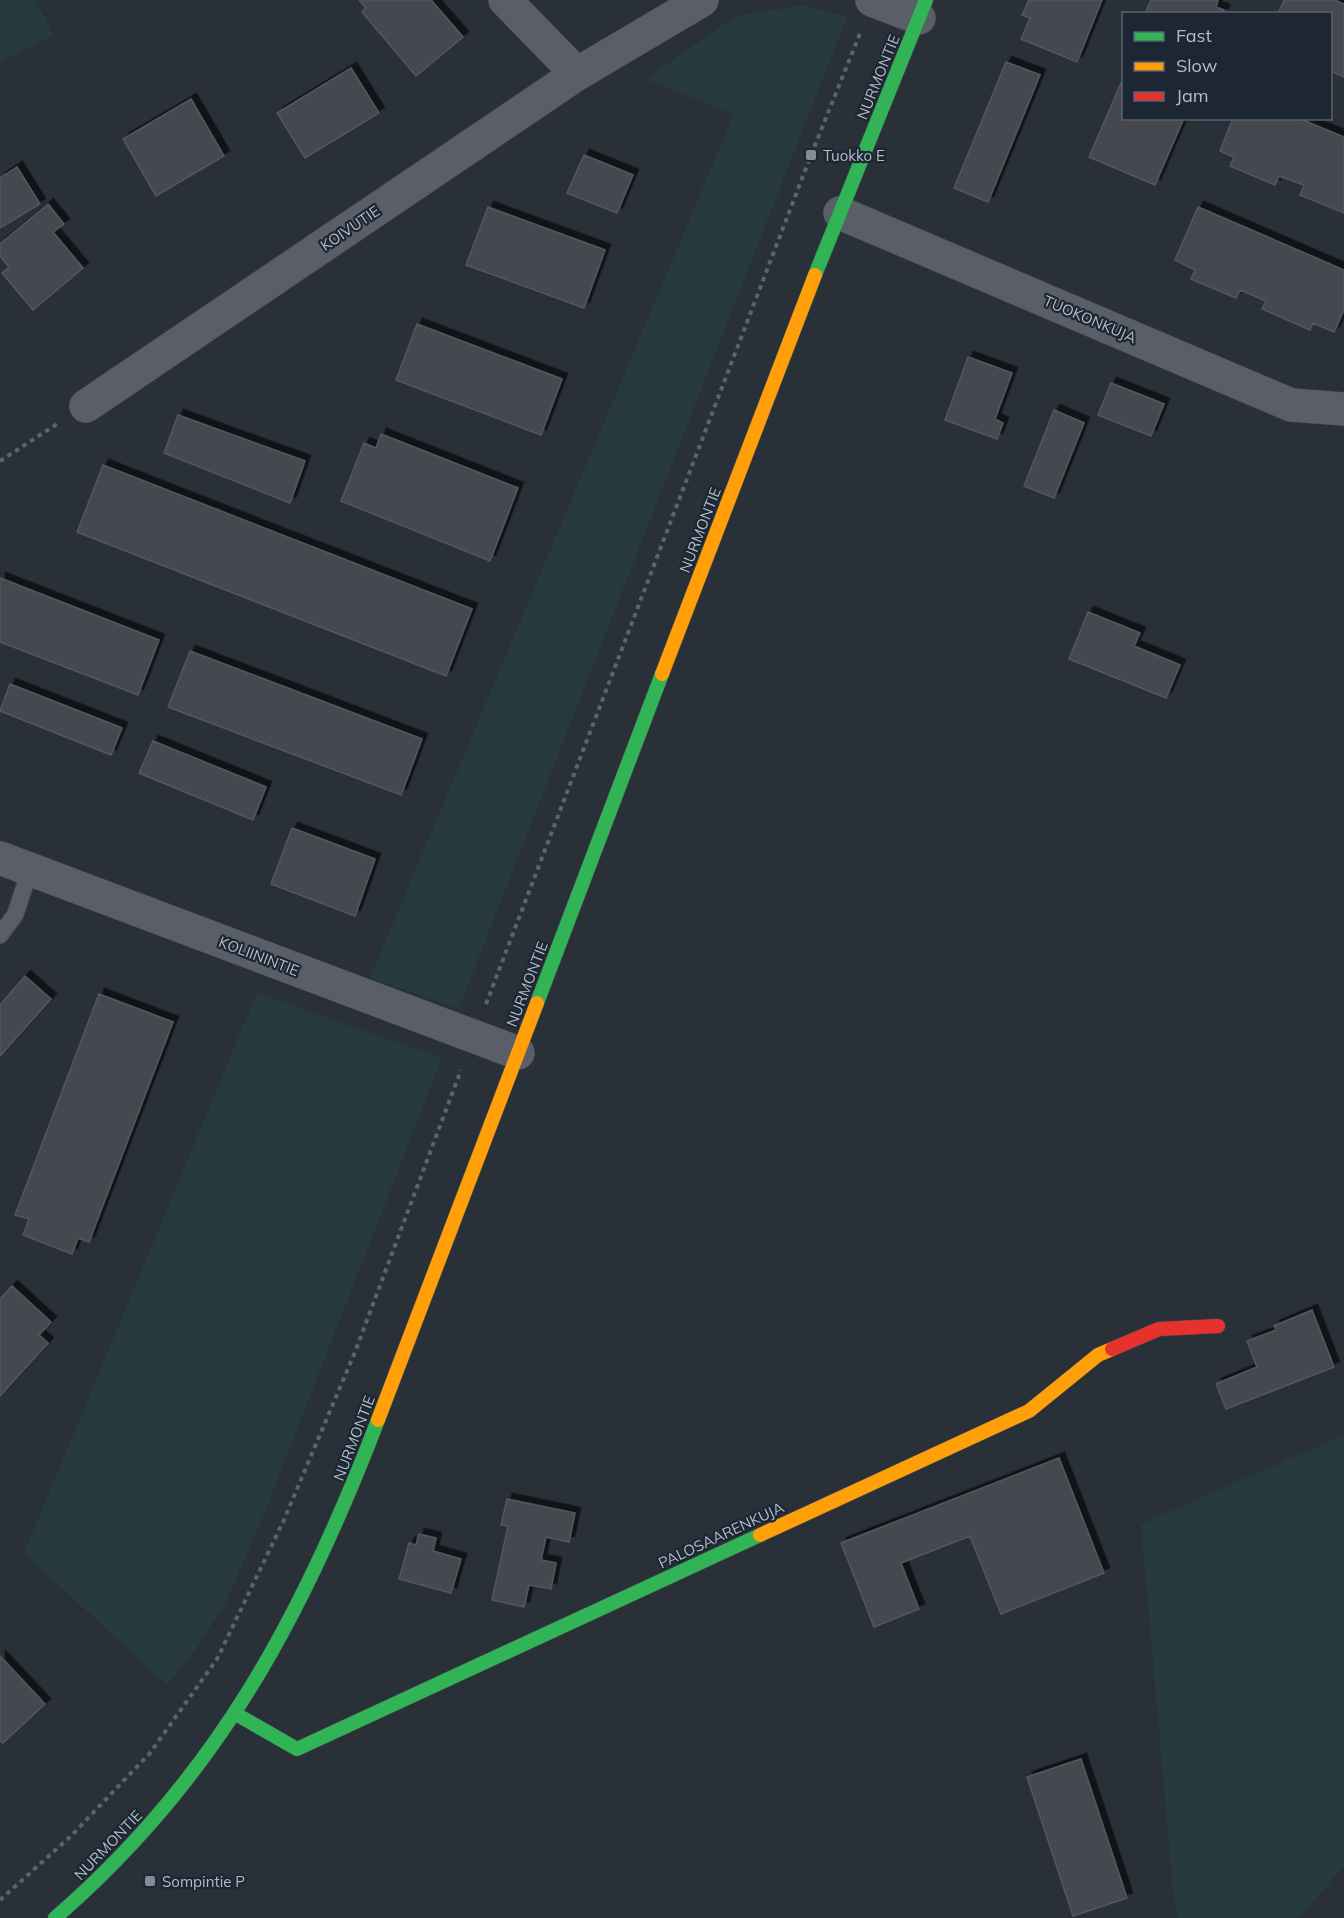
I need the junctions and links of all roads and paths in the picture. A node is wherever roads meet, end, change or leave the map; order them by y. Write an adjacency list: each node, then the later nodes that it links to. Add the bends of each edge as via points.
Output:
1 (505, 0): 5 (street)
2 (702, 0): 5 (street, KOIVUTIE)
3 (873, 0): 4 (street); 13 (path)
4 (923, 9): 6 (main road, NURMONTIE)
5 (577, 74): 7 (street, KOIVUTIE)
6 (840, 213): 8 (street, TUOKONKUJA, via 1292,405); 14 (main road, NURMONTIE)
7 (86, 406): 9 (path)
8 (1344, 409)
9 (0, 461)
10 (0, 858): 11 (street, KOLIININTIE)
11 (30, 870): 12 (lane, via 15,915); 13 (street, KOLIININTIE)
12 (0, 935)
13 (474, 1038): 14 (street, KOLIININTIE); 17 (path, via 355,1352 283,1522 217,1659 150,1753 71,1836)
14 (518, 1053): 16 (main road, NURMONTIE, via 346,1504 293,1615)
15 (1218, 1326): 16 (main road, PALOSAARENKUJA, via 1159,1329 1098,1355 1029,1411 297,1749)
16 (237, 1714): 18 (main road, NURMONTIE, via 173,1801 93,1887)
17 (0, 1900)
18 (55, 1918)

